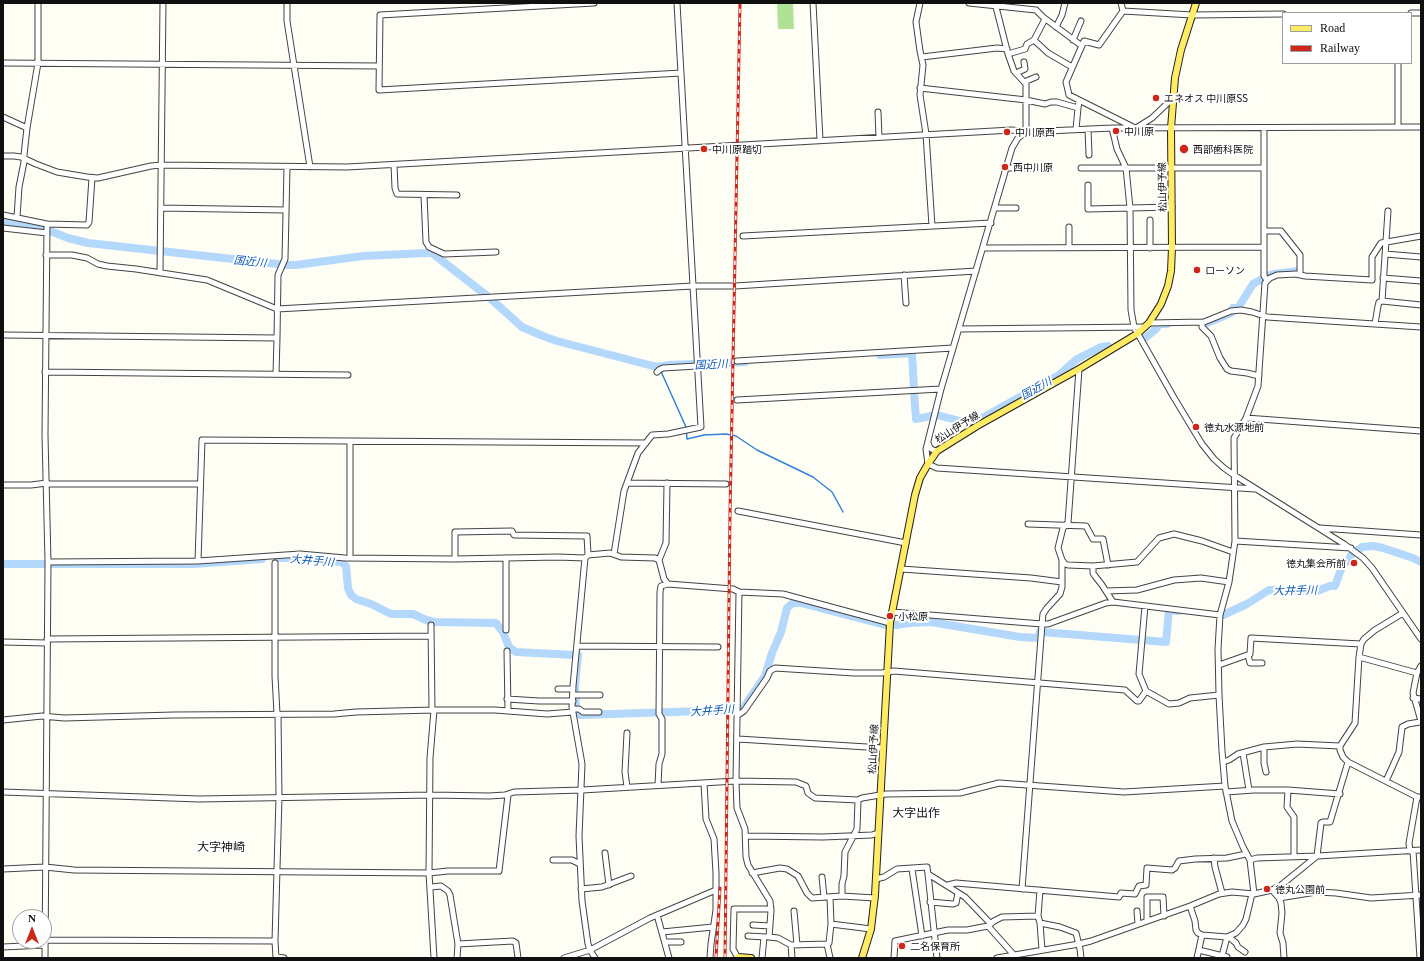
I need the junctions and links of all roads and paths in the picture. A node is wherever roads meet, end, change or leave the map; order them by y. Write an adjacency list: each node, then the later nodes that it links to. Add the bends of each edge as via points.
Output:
1 (38, 3): 27 (street)
2 (163, 3): 28 (street)
3 (287, 3): 30 (street)
4 (594, 3): 31 (street, via 380,15)
5 (677, 3): 33 (street)
6 (813, 3): 56 (street)
7 (920, 3): 24 (street, via 916,26)
8 (969, 3): 13 (street)
9 (1065, 3): 19 (street)
10 (1121, 3): 14 (street)
11 (1196, 3): 16 (main road, 松山伊予線)
12 (1033, 6): 13 (street); 17 (street)
13 (996, 7): 23 (street)
14 (1122, 11): 16 (street); 22 (street, via 1099,45 1084,41)
15 (1282, 14): 16 (street)
16 (1192, 15): 38 (main road, 松山伊予線, via 1178,64)
17 (1045, 19): 19 (street); 20 (street)
18 (1081, 21): 21 (street)
19 (1056, 27): 21 (street)
20 (1034, 40): 23 (street, via 1027,44 1025,49); 32 (street, via 1048,53)
21 (1073, 40): 22 (street)
22 (1082, 46): 32 (street)
23 (1008, 51): 24 (street, via 998,48); 34 (street)
24 (922, 57): 37 (street)
25 (1024, 62): 34 (street, via 1025,69)
26 (3, 63): 27 (street)
27 (38, 63): 28 (street); 46 (street)
28 (162, 64): 30 (street); 61 (street)
29 (1398, 64): 44 (street)
30 (294, 66): 31 (street); 64 (street)
31 (379, 66): 33 (street, via 379,90)
32 (1072, 67): 40 (street, via 1066,82 1069,95)
33 (680, 73): 57 (street)
34 (1016, 73): 36 (street)
35 (1036, 77): 36 (street)
36 (1024, 82): 39 (street)
37 (920, 88): 39 (street); 54 (street)
38 (1173, 98): 48 (street, via 1152,118); 49 (main road, 松山伊予線)
39 (1026, 100): 41 (street, via 1045,104 1057,102); 53 (street)
40 (1079, 101): 41 (street); 48 (street)
41 (1078, 108): 51 (street)
42 (878, 112): 55 (street)
43 (3, 117): 46 (street)
44 (1398, 127): 45 (street); 50 (street)
45 (1421, 127)
46 (27, 128): 60 (street)
47 (1112, 128): 48 (street); 52 (street); 68 (street, via 1117,149)
48 (1136, 128): 49 (street)
49 (1171, 128): 50 (street); 69 (main road, 松山伊予線)
50 (1264, 128): 70 (street)
51 (1076, 129): 52 (street); 53 (street)
52 (1088, 129): 58 (street)
53 (1026, 132): 54 (street, via 1012,130); 65 (street, via 1015,143)
54 (926, 134): 55 (street); 86 (street)
55 (879, 137): 56 (street)
56 (820, 140): 57 (street)
57 (685, 149): 62 (street); 111 (street)
58 (1089, 155)
59 (3, 156): 60 (street)
60 (24, 158): 71 (street, via 57,172); 83 (street)
61 (162, 165): 63 (street); 71 (street); 76 (street)
62 (394, 165): 64 (street); 73 (street, via 397,194)
63 (287, 167): 64 (street); 80 (street)
64 (310, 167)
65 (1006, 168): 66 (street); 77 (street)
66 (1034, 168)
67 (1080, 168): 68 (street)
68 (1126, 168): 69 (street); 79 (street)
69 (1172, 168): 70 (street); 75 (main road, 松山伊予線)
70 (1264, 168): 90 (street)
71 (92, 178): 89 (street, via 87,225)
72 (1088, 185): 79 (street, via 1088,209)
73 (424, 195): 74 (street); 100 (street, via 426,242 429,246 444,254)
74 (457, 196)
75 (1172, 207): 79 (street); 99 (main road, 松山伊予線)
76 (161, 208): 80 (street); 105 (street)
77 (995, 208): 78 (street); 85 (street)
78 (1016, 208)
79 (1130, 208): 97 (street)
80 (286, 210): 115 (street, via 285,259 278,275)
81 (1388, 211): 93 (street)
82 (3, 215): 83 (street)
83 (17, 217): 89 (street)
84 (1150, 220): 98 (street)
85 (991, 223): 86 (street); 95 (street)
86 (932, 226): 91 (street)
87 (1069, 227): 96 (street)
88 (3, 228): 89 (street)
89 (47, 229): 102 (street)
90 (1264, 231): 94 (street); 107 (street, via 1281,231 1300,255)
91 (743, 236)
92 (1421, 236): 93 (street)
93 (1386, 242): 101 (street); 107 (street, via 1379,244 1372,257 1372,280)
94 (1264, 247): 99 (street); 109 (street, via 1264,276)
95 (983, 248): 96 (street); 104 (street)
96 (1069, 248): 97 (street)
97 (1129, 248): 98 (street); 120 (street)
98 (1150, 248): 99 (street)
99 (1172, 248): 119 (main road, 松山伊予線, via 1168,286 1161,304)
100 (496, 252)
101 (1385, 254): 103 (street); 108 (street)
102 (46, 255): 105 (street, via 87,258 106,266); 125 (street)
103 (1421, 257)
104 (976, 271): 106 (street); 122 (street)
105 (160, 273): 115 (street, via 207,280)
106 (904, 275): 111 (street, via 735,286); 113 (street)
107 (1300, 275): 109 (street, via 1277,276)
108 (1383, 278): 110 (street); 112 (street)
109 (1267, 280): 116 (street)
110 (1421, 281)
111 (693, 286): 115 (street); 129 (street)
112 (1382, 301): 114 (street); 118 (street, via 1379,302)
113 (906, 303)
114 (1421, 305)
115 (277, 309): 126 (street)
116 (1262, 316): 117 (street, via 1235,310); 118 (street); 135 (street)
117 (1202, 323): 119 (street); 135 (street, via 1227,369)
118 (1375, 324): 121 (street)
119 (1147, 325): 120 (street); 123 (main road, 松山伊予線)
120 (1134, 327): 122 (street); 123 (street)
121 (1421, 327)
122 (959, 329): 127 (street)
123 (1137, 334): 130 (main road, 松山伊予線); 145 (street, via 1202,444 1214,459)
124 (3, 335): 125 (street)
125 (46, 335): 126 (street); 131 (street)
126 (276, 338): 133 (street)
127 (953, 348): 128 (street); 136 (street)
128 (737, 361)
129 (697, 366): 132 (street, via 663,368); 141 (street, via 701,427 652,435)
130 (1079, 369): 143 (main road, 松山伊予線); 146 (street)
131 (45, 372): 133 (street); 150 (street, via 44,435)
132 (657, 372)
133 (276, 374): 134 (street)
134 (348, 375)
135 (1259, 376): 138 (street, via 1258,386)
136 (941, 389): 137 (street); 142 (street)
137 (737, 400)
138 (1246, 418): 139 (street); 145 (street, via 1234,438)
139 (1421, 431)
140 (350, 441): 141 (street); 151 (street, via 202,440); 166 (street)
141 (646, 443): 147 (street, via 635,460)
142 (928, 443): 143 (street, via 930,448); 144 (street)
143 (937, 451): 144 (main road, 松山伊予線)
144 (928, 464): 146 (street, via 937,468); 161 (main road, 松山伊予線, via 915,495)
145 (1234, 475): 153 (street); 154 (street)
146 (1071, 476): 153 (street); 157 (street, via 1068,523)
147 (627, 482): 148 (street); 164 (street)
148 (667, 483): 152 (street); 169 (street, via 666,543)
149 (3, 484): 150 (street)
150 (47, 484): 151 (street); 172 (street)
151 (200, 484): 171 (street)
152 (726, 484)
153 (1234, 488): 154 (street); 160 (street)
154 (1255, 489): 158 (street)
155 (738, 511): 161 (street)
156 (1028, 524): 157 (street)
157 (1064, 526): 170 (street, via 1058,548); 174 (street, via 1086,526 1093,539 1103,539)
158 (1319, 528): 159 (street); 162 (street)
159 (1421, 535)
160 (1235, 541): 162 (street); 163 (street)
161 (906, 543): 176 (main road, 松山伊予線)
162 (1350, 548): 185 (street, via 1372,568)
163 (1233, 552): 174 (street, via 1174,534 1158,538 1137,562); 178 (street)
164 (614, 554): 165 (street); 169 (street, via 621,557 651,557)
165 (586, 556): 167 (street); 168 (street, via 587,536 514,535 512,531 455,532); 197 (street)
166 (350, 557): 168 (street); 171 (street, via 300,554)
167 (506, 558): 168 (street); 190 (street)
168 (455, 559)
169 (659, 560): 179 (street)
170 (1062, 560): 175 (street, via 1068,565); 177 (street)
171 (198, 561): 172 (street)
172 (48, 562): 194 (street)
173 (275, 563): 192 (street)
174 (1108, 565): 175 (street)
175 (1093, 566): 180 (street, via 1095,576)
176 (901, 569): 177 (street); 184 (main road, 松山伊予線)
177 (1062, 582): 188 (street, via 1060,594 1047,608)
178 (1229, 582): 180 (street, via 1201,578 1174,580 1137,590); 186 (street)
179 (668, 584): 181 (street, via 733,589); 198 (street, via 660,588)
180 (1106, 590): 182 (street)
181 (739, 592): 187 (street, via 783,594); 222 (street)
182 (1113, 602): 183 (street); 188 (street)
183 (1145, 606): 186 (street); 211 (street, via 1139,674)
184 (892, 612): 187 (main road, 松山伊予線); 188 (street)
185 (1403, 613): 193 (street); 196 (street, via 1375,630)
186 (1220, 615): 204 (street)
187 (890, 623): 206 (main road, 松山伊予線)
188 (1042, 624): 208 (street)
189 (431, 625): 191 (street)
190 (506, 630)
191 (430, 636): 192 (street); 218 (street)
192 (275, 637): 194 (street); 223 (street)
193 (1421, 639)
194 (47, 641): 195 (street); 224 (street)
195 (3, 642)
196 (1361, 644): 201 (street, via 1250,638); 202 (street)
197 (577, 646): 198 (street); 210 (street)
198 (659, 647): 199 (street); 239 (street, via 662,754 658,764)
199 (718, 647)
200 (507, 651): 217 (street)
201 (1248, 655): 203 (street, via 1250,662); 204 (street)
202 (1358, 657): 207 (street); 229 (street, via 1355,723)
203 (1262, 663)
204 (1219, 665): 213 (street)
205 (1421, 666): 207 (street)
206 (887, 672): 208 (street); 222 (street, via 772,669 744,711); 231 (main road, 松山伊予線)
207 (1417, 673): 215 (street)
208 (1037, 683): 211 (street, via 1125,690 1137,701); 240 (street)
209 (558, 689): 210 (street)
210 (573, 689): 214 (street)
211 (1146, 691): 213 (street, via 1169,704 1190,698)
212 (600, 695): 214 (street)
213 (1219, 695): 233 (street)
214 (574, 697): 217 (street, via 539,701); 219 (street)
215 (1414, 698): 216 (street); 226 (street)
216 (1421, 698)
217 (508, 699): 220 (street)
218 (433, 710): 220 (street); 223 (street); 250 (street)
219 (574, 710): 220 (street, via 547,714); 221 (street); 243 (street, via 581,758)
220 (508, 711)
221 (599, 712)
222 (738, 712): 228 (street)
223 (277, 715): 224 (street); 253 (street)
224 (46, 717): 225 (street); 248 (street)
225 (3, 720)
226 (1421, 722): 237 (street, via 1408,724 1402,728 1399,752)
227 (626, 733): 242 (street)
228 (738, 739): 231 (street); 236 (street)
229 (1340, 746): 230 (street, via 1297,744); 234 (street, via 1340,754)
230 (1264, 747): 232 (street); 235 (street)
231 (883, 748): 252 (main road, 松山伊予線)
232 (1243, 753): 233 (street); 244 (street)
233 (1223, 762): 241 (street)
234 (1348, 762): 237 (street); 249 (street)
235 (1266, 772)
236 (736, 781): 238 (street); 255 (street, via 796,782 806,786 815,798); 257 (street, via 737,808)
237 (1386, 781): 254 (street)
238 (704, 783): 239 (street); 284 (street, via 706,819 714,839)
239 (658, 785): 242 (street)
240 (1029, 785): 241 (street, via 1124,792); 252 (street, via 999,783 960,792); 282 (street)
241 (1225, 786): 247 (street)
242 (626, 787): 243 (street)
243 (582, 790): 251 (street, via 514,792); 268 (street)
244 (1249, 790): 245 (street); 247 (street)
245 (1288, 790): 249 (street); 263 (street, via 1288,807 1294,817)
246 (3, 792): 248 (street)
247 (1226, 792): 262 (street, via 1232,821)
248 (46, 794): 253 (street, via 199,799); 269 (street)
249 (1340, 794): 264 (street, via 1330,822 1321,823)
250 (431, 795): 251 (street); 253 (street); 273 (street)
251 (508, 795): 273 (street, via 499,871)
252 (880, 795): 255 (street); 256 (main road, 松山伊予線)
253 (279, 797): 272 (street)
254 (1419, 797): 260 (street, via 1409,843)
255 (858, 800): 258 (street, via 857,829)
256 (878, 834): 258 (street); 278 (main road, 松山伊予線)
257 (746, 836): 258 (street); 274 (street, via 747,861)
258 (852, 836): 291 (street, via 844,852)
259 (1421, 850): 260 (street)
260 (1411, 851): 264 (street); 290 (street)
261 (606, 853): 279 (street)
262 (1246, 854): 265 (street); 267 (street)
263 (1294, 856): 264 (street); 267 (street)
264 (1317, 856): 286 (street)
265 (1214, 858): 285 (street, via 1179,860 1172,870 1147,868 1146,885 1139,886 1135,894 1121,893 1119,897); 288 (street)
266 (552, 860): 268 (street, via 572,860)
267 (1250, 860): 289 (street)
268 (580, 864): 283 (street)
269 (45, 868): 270 (street); 272 (street); 297 (street)
270 (3, 869)
271 (912, 869): 275 (street, via 927,867); 278 (street, via 897,869); 319 (street)
272 (277, 872): 273 (street); 322 (street)
273 (430, 873): 281 (street)
274 (752, 873): 292 (street, via 787,868 798,876 809,896); 298 (street, via 770,901)
275 (928, 874): 280 (street); 295 (street)
276 (631, 876): 279 (street)
277 (822, 877): 292 (street)
278 (876, 879): 293 (main road, 松山伊予線)
279 (608, 885): 283 (street)
280 (948, 885): 282 (street, via 956,883); 287 (street)
281 (431, 887): 326 (street, via 441,886 450,895); 338 (street)
282 (1022, 889): 285 (street)
283 (581, 890): 330 (street)
284 (716, 890): 301 (street); 313 (street)
285 (1040, 890): 302 (street)
286 (1272, 890): 289 (street); 294 (street)
287 (958, 893): 295 (street, via 956,903 953,904); 311 (street, via 965,897)
288 (1222, 893): 289 (street); 296 (street)
289 (1253, 894): 321 (street, via 1243,925)
290 (1419, 895): 294 (street, via 1371,898 1316,892); 357 (street)
291 (842, 896): 292 (street); 293 (street)
292 (827, 897): 308 (street)
293 (875, 898): 314 (main road, 松山伊予線)
294 (1279, 898): 356 (street)
295 (930, 902): 316 (street)
296 (1190, 906): 303 (street); 317 (street, via 1196,930)
297 (45, 909)
298 (771, 909): 312 (street); 345 (street, via 734,909 734,949)
299 (794, 911): 304 (street)
300 (1137, 911): 309 (street)
301 (657, 915): 315 (street); 330 (street)
302 (1038, 916): 307 (street); 311 (street, via 1002,917)
303 (1164, 916): 306 (street); 306 (street, via 1163,898 1147,897)
304 (795, 920): 305 (street); 329 (street)
305 (801, 920)
306 (1147, 921): 309 (street)
307 (1040, 923): 328 (street, via 1076,933); 331 (street)
308 (831, 924): 314 (street); 327 (street)
309 (1138, 924): 328 (street)
310 (753, 925): 312 (street)
311 (989, 925): 316 (street); 334 (street)
312 (770, 926): 320 (street)
313 (713, 928): 315 (street); 344 (street)
314 (870, 929): 350 (main road, 松山伊予線)
315 (662, 932): 324 (street)
316 (934, 934): 319 (street); 352 (street)
317 (1202, 935): 321 (street); 332 (street)
318 (748, 936): 320 (street)
319 (922, 936): 351 (street, via 894,941)
320 (766, 937): 329 (street, via 778,938); 347 (street)
321 (1228, 937): 333 (street); 335 (street)
322 (276, 941): 323 (street); 336 (street)
323 (52, 942)
324 (665, 942): 325 (street); 343 (street)
325 (681, 942)
326 (458, 944): 339 (street); 340 (street, via 513,941 516,943)
327 (827, 944): 329 (street); 349 (street)
328 (1079, 944): 331 (street); 354 (street)
329 (794, 945): 348 (street)
330 (590, 950): 341 (street); 342 (street)
331 (1042, 950): 334 (street)
332 (1199, 950): 335 (street); 355 (street)
333 (1244, 952)
334 (1014, 955): 353 (street)
335 (1224, 957)
336 (276, 958): 337 (street)
337 (284, 958)
338 (434, 958)
339 (457, 958)
340 (518, 958)
341 (564, 958)
342 (596, 958)
343 (669, 958)
344 (710, 958)
345 (738, 958): 346 (main road)
346 (751, 958)
347 (762, 958)
348 (792, 958)
349 (830, 958)
350 (862, 958)
351 (894, 958)
352 (937, 958)
353 (997, 958)
354 (1081, 958)
355 (1198, 958)
356 (1284, 958)
357 (1420, 958)

